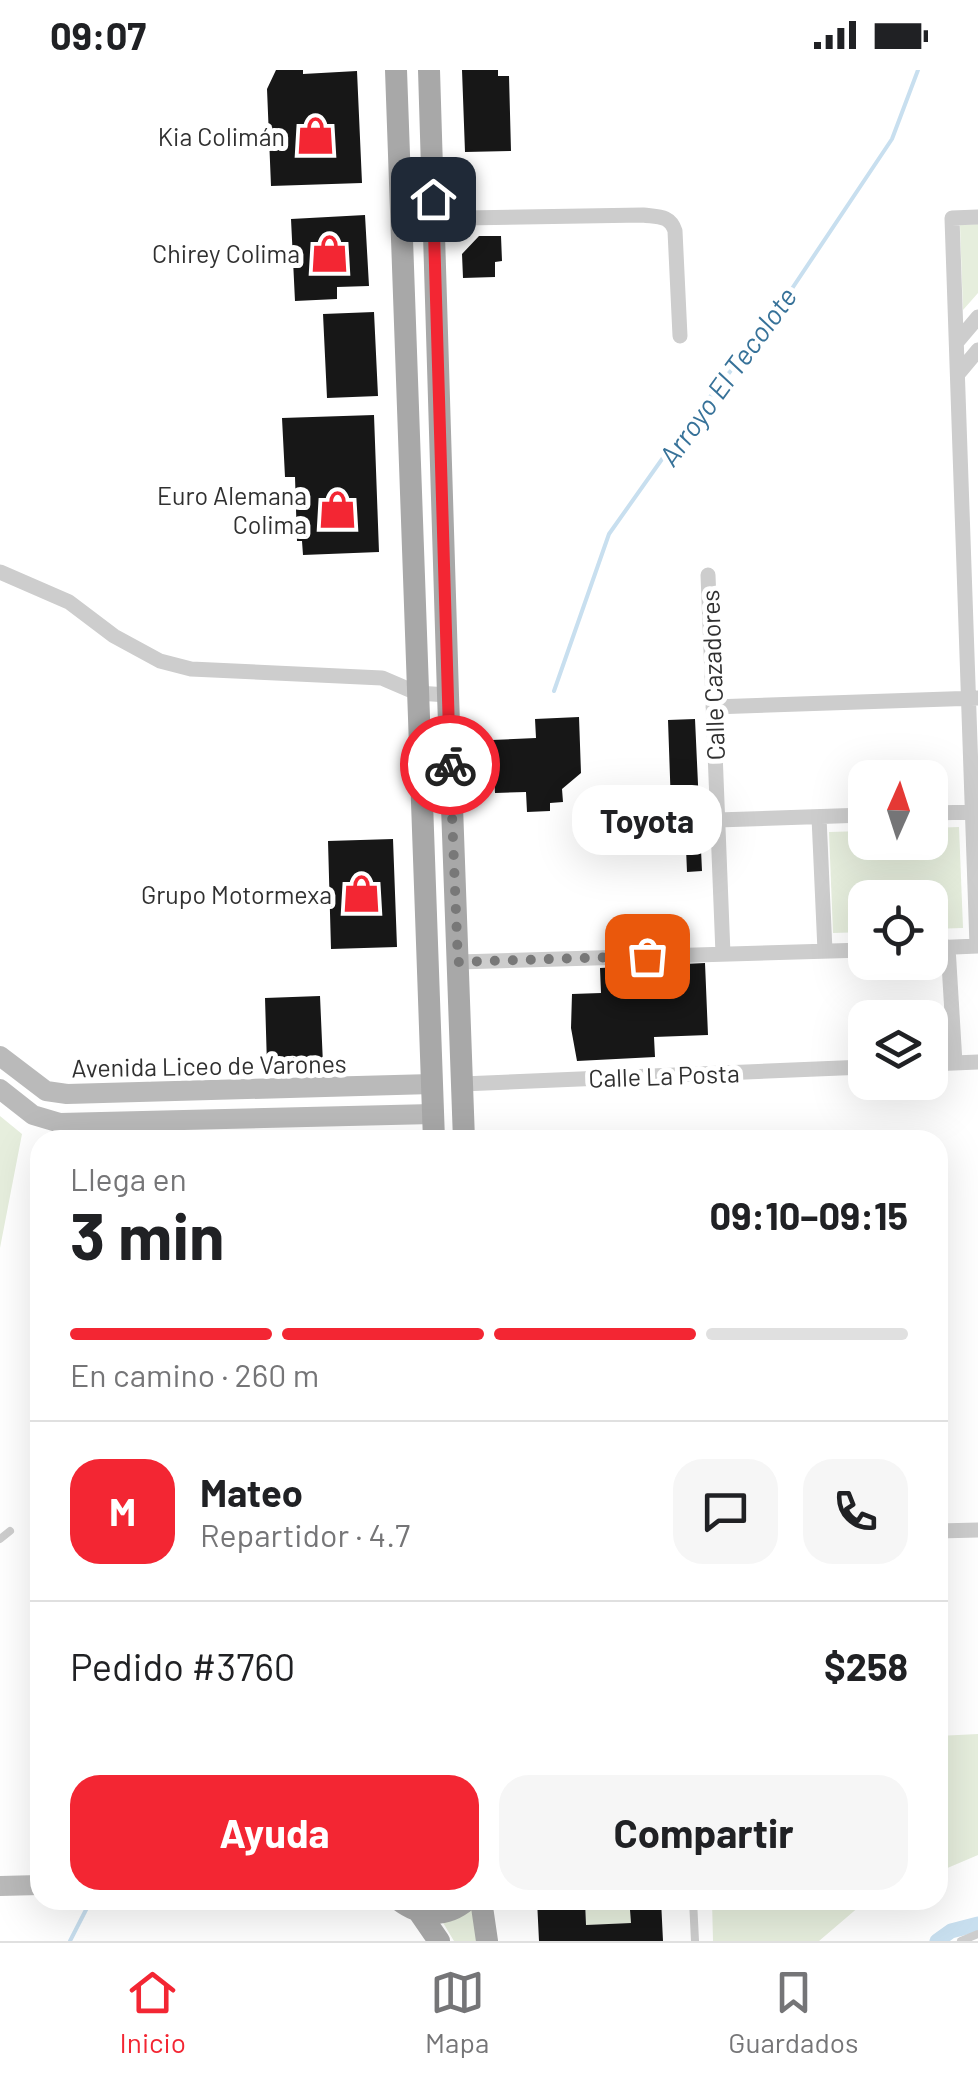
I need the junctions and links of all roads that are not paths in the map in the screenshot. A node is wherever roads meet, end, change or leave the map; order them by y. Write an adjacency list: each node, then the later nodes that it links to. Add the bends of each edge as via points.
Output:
1 (396, 70): 5 (main road)
2 (429, 70): 3 (main road)
3 (434, 218): 5 (street); 7 (street, via 666,218 676,231); 18 (main road)
4 (978, 218): 8 (street, via 952,218)
5 (401, 220): 17 (main road)
6 (978, 317): 8 (street)
7 (680, 336)
8 (956, 342): 10 (street)
9 (978, 350): 10 (street)
10 (958, 374): 12 (street)
11 (978, 424): 12 (street)
12 (959, 425): 13 (street)
13 (970, 516): 16 (street)
14 (0, 572): 17 (street, via 69,602 160,660 191,669 382,678)
15 (708, 575): 20 (street, Calle Cazadores)
16 (972, 603): 19 (street)
17 (417, 693): 18 (street); 38 (main road)
18 (448, 695): 31 (main road)
19 (973, 698): 20 (street); 21 (street)
20 (713, 707): 25 (street, Calle Cazadores)
21 (975, 812): 22 (street); 26 (street)
22 (948, 813)
23 (848, 815): 24 (street)
24 (819, 816): 25 (street); 29 (street)
25 (718, 820): 30 (street, Calle Cazadores)
26 (977, 946): 27 (street)
27 (948, 947): 35 (street)
28 (848, 950): 29 (street)
29 (825, 951): 30 (street)
30 (723, 954): 31 (street)
31 (458, 962): 39 (main road)
32 (0, 1056): 37 (street, Avenida Liceo de Varones)
33 (978, 1062): 35 (street)
34 (948, 1063): 35 (street)
35 (955, 1063)
36 (848, 1068): 39 (street, Calle La Posta)
37 (27, 1078): 38 (street, Avenida Liceo de Varones, via 67,1094); 40 (street)
38 (432, 1084): 41 (main road)
39 (462, 1084): 43 (main road)
40 (5, 1093): 41 (street, via 33,1115 60,1123)
41 (433, 1114): 42 (main road)
42 (434, 1130)
43 (464, 1130)
44 (978, 1530): 46 (street)
45 (10, 1531): 47 (lane)
46 (948, 1531)
47 (0, 1539)
48 (30, 1885): 49 (street)
49 (0, 1886)
50 (410, 1910): 57 (main road)
51 (423, 1910): 52 (main road)
52 (451, 1910)
53 (482, 1910): 58 (main road)
54 (495, 1910): 59 (main road)
55 (693, 1910): 60 (lane)
56 (978, 1934): 61 (lane)
57 (439, 1941)
58 (487, 1941)
59 (496, 1941)
60 (695, 1941)
61 (961, 1941)

